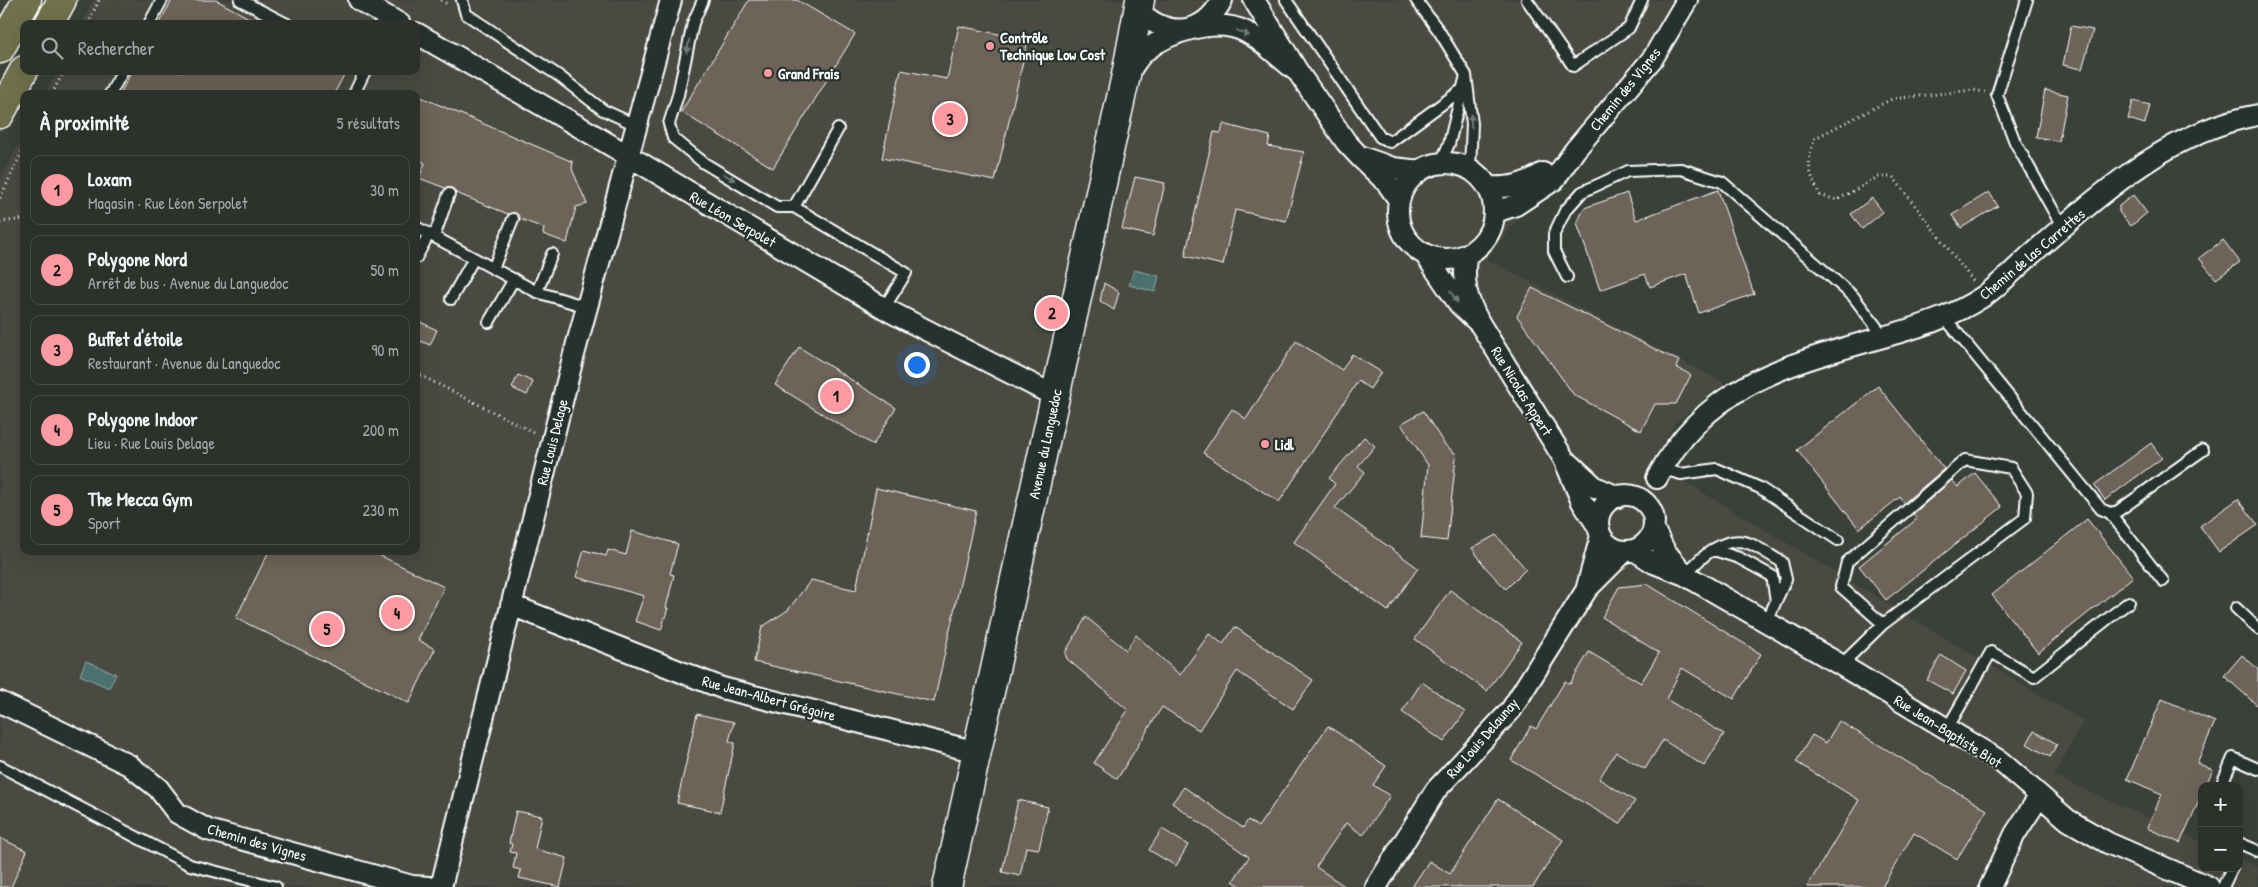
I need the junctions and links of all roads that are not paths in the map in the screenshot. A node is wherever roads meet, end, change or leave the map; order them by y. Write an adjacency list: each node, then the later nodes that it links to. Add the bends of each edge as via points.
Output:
1 (27, 0): 24 (highway)
2 (62, 0): 18 (highway)
3 (162, 0): 19 (lane)
4 (240, 0): 20 (lane)
5 (359, 0): 21 (street)
6 (462, 0): 36 (lane, via 466,14 559,76 603,110)
7 (671, 0): 36 (street, Rue Louis Delage)
8 (702, 0): 47 (lane, one-way to 47, via 693,23 669,124 673,138 704,162 777,206)
9 (1222, 0): 22 (street, via 1215,14)
10 (1254, 0): 25 (street)
11 (1286, 0): 33 (lane, via 1380,137 1390,142)
12 (1416, 0): 30 (lane)
13 (1527, 0): 14 (lane, via 1573,66 1629,28)
14 (1642, 0)
15 (1687, 0): 38 (street, Chemin des Vignes, via 1653,58)
16 (2027, 0): 50 (lane, via 1997,95 2015,142)
17 (1139, 5): 22 (street, via 1150,22 1168,29); 29 (main road, Avenue du Languedoc)
18 (51, 20)
19 (151, 20)
20 (279, 20)
21 (393, 20)
22 (1191, 29): 25 (street, one-way to 25, via 1220,26 1246,32); 29 (street, via 1165,38 1144,52)
23 (420, 35): 40 (street, Rue Léon Serpolet)
24 (0, 49)
25 (1298, 72): 39 (street, via 1346,142)
26 (21, 75): 34 (highway)
27 (121, 75): 31 (lane)
28 (363, 75): 32 (lane)
29 (1126, 75): 69 (main road, Avenue du Languedoc)
30 (1466, 75): 33 (lane); 42 (lane, one-way to 30, via 1472,124)
31 (112, 90)
32 (356, 90)
33 (1460, 91): 41 (lane, via 1449,144)
34 (0, 114)
35 (2258, 115): 50 (street, Chemin de las Carrettes, via 2200,132 2155,156)
36 (636, 125): 40 (street, Rue Louis Delage)
37 (838, 129): 47 (lane)
38 (1576, 150): 44 (street, Chemin des Vignes, via 1531,182 1511,188); 48 (street, Chemin des Vignes, via 1554,180 1516,205)
39 (1360, 156): 43 (street, via 1393,168); 46 (street)
40 (628, 157): 63 (street, Rue Louis Delage); 64 (street, Rue Léon Serpolet)
41 (1440, 164): 42 (street, via 1446,162); 43 (street)
42 (1470, 169): 44 (street)
43 (1420, 171): 46 (street, via 1411,177)
44 (1488, 187): 48 (street)
45 (449, 194): 52 (lane)
46 (1399, 200): 55 (street, via 1400,230 1411,246)
47 (794, 207): 64 (lane, via 906,273)
48 (1495, 212): 56 (street, via 1491,230 1480,246)
49 (513, 218): 58 (lane)
50 (2063, 228): 65 (street, Chemin de las Carrettes, via 1984,296)
51 (420, 229): 52 (lane)
52 (432, 235): 53 (lane); 57 (lane)
53 (420, 252)
54 (552, 254): 61 (lane)
55 (1427, 256): 56 (street, via 1446,260); 67 (street, Rue Nicolas Appert, one-way to 67, via 1459,304)
56 (1466, 256): 67 (street, Rue Nicolas Appert, via 1463,279 1467,300)
57 (474, 258): 58 (lane); 62 (lane)
58 (494, 268): 60 (lane)
59 (1567, 277): 68 (lane, via 1554,250 1554,234 1565,211 1582,192 1628,171 1681,169 1722,182 1853,296)
60 (514, 279): 61 (lane); 66 (lane)
61 (537, 292): 63 (lane)
62 (451, 299)
63 (586, 307): 85 (street, Rue Louis Delage)
64 (884, 308): 69 (street, Rue Léon Serpolet)
65 (1945, 318): 68 (street, Chemin de las Carrettes); 74 (lane, via 2101,509)
66 (488, 322)
67 (1480, 324): 71 (street, Rue Nicolas Appert)
68 (1884, 337): 72 (street, Chemin de las Carrettes, via 1797,363 1746,385 1708,410 1684,436)
69 (1055, 396): 93 (main road, Avenue du Languedoc)
70 (2203, 450): 74 (lane, via 2118,511)
71 (1564, 459): 73 (street, Rue Nicolas Appert, via 1595,487); 76 (street, Rue Nicolas Appert, via 1582,502)
72 (1659, 474): 73 (street); 75 (street, Chemin de las Carrettes); 77 (lane, via 1718,469 1760,488)
73 (1623, 496): 75 (street, via 1644,502); 76 (street, via 1605,505 1601,512)
74 (2110, 513): 81 (lane)
75 (1654, 523): 79 (street, via 1646,543); 80 (street, Rue Jean-Baptiste Biot, via 1665,551)
76 (1600, 532): 79 (street, via 1613,548); 82 (street, Rue Louis Delaunay)
77 (1838, 540)
78 (1714, 550): 80 (lane, via 1697,561); 83 (lane, via 1739,558 1772,576); 83 (lane, via 1726,542 1747,542 1782,562 1786,579)
79 (1629, 551): 80 (street, Rue Jean-Baptiste Biot); 82 (street, Rue Louis Delaunay)
80 (1685, 576): 87 (street, Rue Jean-Baptiste Biot)
81 (2163, 581)
82 (1587, 589): 105 (street, Rue Louis Delaunay, via 1511,710 1436,790)
83 (1776, 602): 87 (lane)
84 (2129, 602): 92 (lane, via 2034,677 1991,652)
85 (511, 605): 93 (street, Rue Jean-Albert Grégoire, via 722,688); 103 (street, Rue Louis Delage)
86 (2236, 608): 89 (lane)
87 (1766, 623): 90 (street, Rue Jean-Baptiste Biot)
88 (1883, 624): 88 (lane, via 2025,518 2028,493 2011,468 1965,460 1847,562 1841,587); 90 (lane)
89 (2258, 629)
90 (1841, 665): 92 (street, Rue Jean-Baptiste Biot)
91 (0, 702): 102 (street, Chemin des Vignes, via 129,765 158,788 177,813 208,830 412,886)
92 (1946, 729): 97 (street, Rue Jean-Baptiste Biot, via 2000,761)
93 (977, 752): 104 (main road, Avenue du Languedoc)
94 (0, 766): 101 (lane, via 190,865)
95 (2258, 769): 96 (lane, via 2233,758)
96 (2222, 782)
97 (2039, 797): 106 (street, via 2015,834); 107 (street, Rue Jean-Baptiste Biot, via 2068,820 2108,843)
98 (2243, 848): 99 (lane)
99 (2258, 851)
100 (2230, 872): 108 (lane)
101 (276, 887)
102 (429, 887)
103 (441, 887)
104 (947, 887)
105 (1376, 887)
106 (1990, 887)
107 (2209, 887)
108 (2223, 887)

